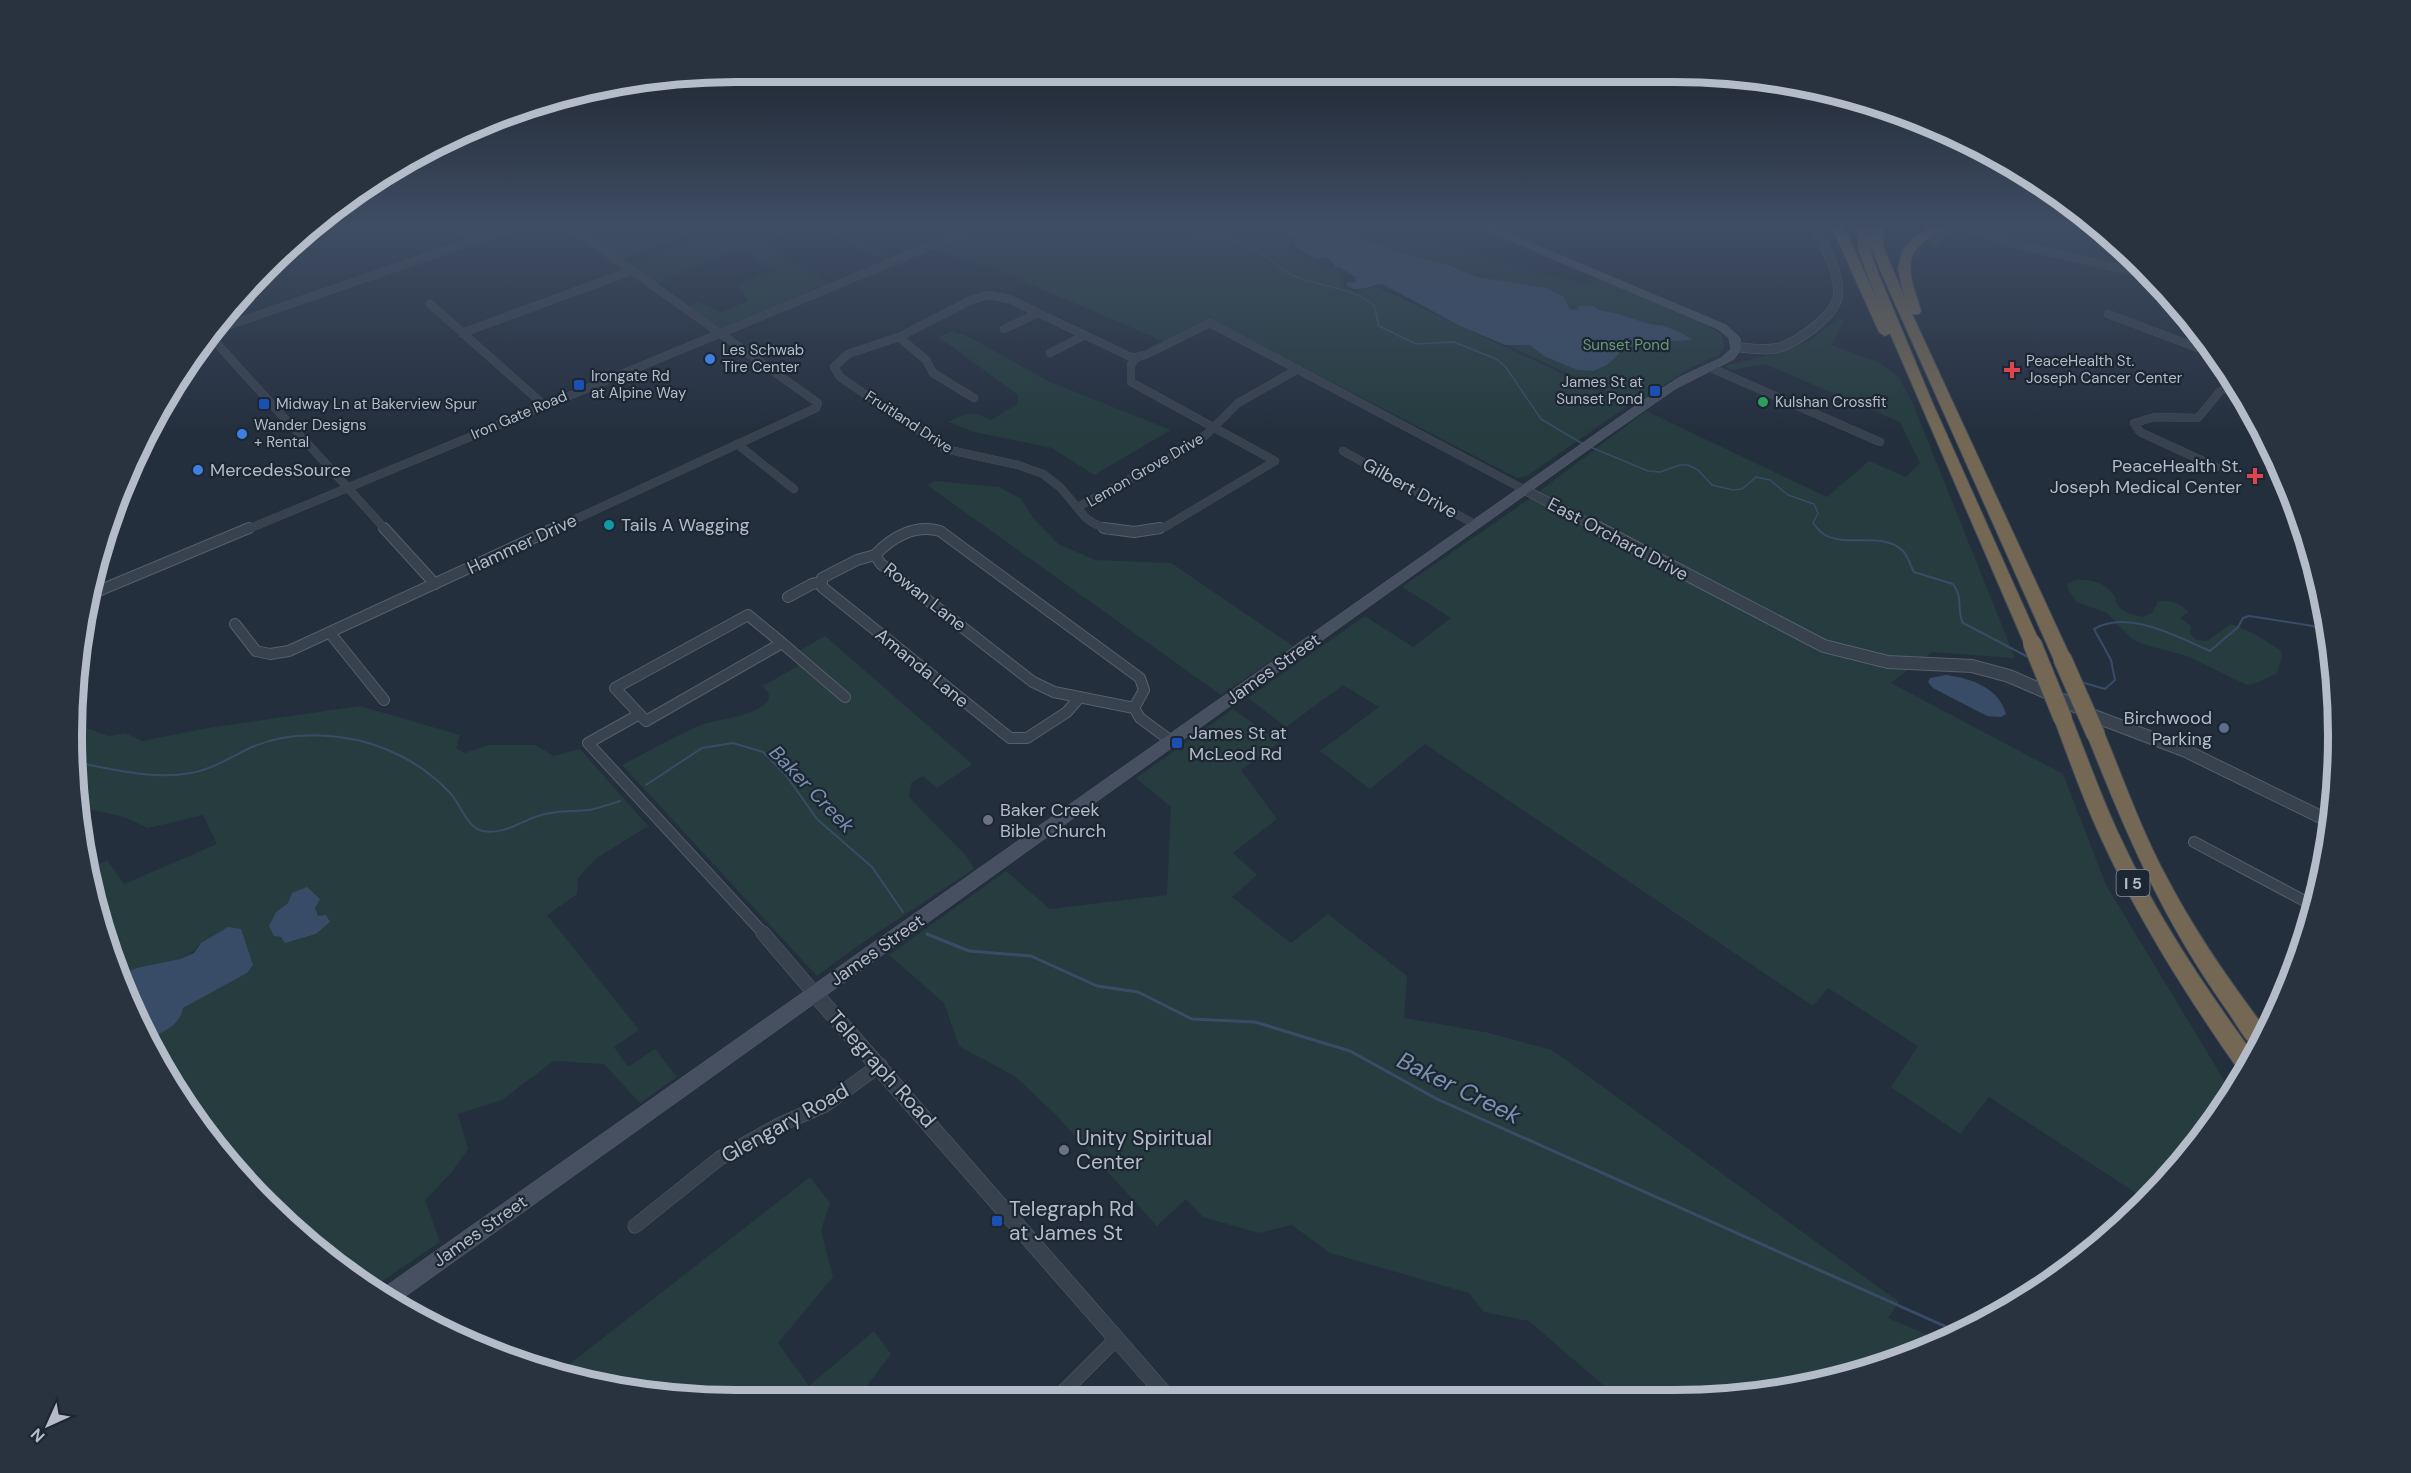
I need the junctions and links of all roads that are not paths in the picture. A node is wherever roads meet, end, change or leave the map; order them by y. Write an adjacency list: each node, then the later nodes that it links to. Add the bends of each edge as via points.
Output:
1 (321, 294): 14 (street)
2 (569, 294): 17 (street)
3 (664, 294): 16 (street)
4 (813, 294): 16 (street, Iron Gate Road)
5 (1644, 294): 21 (main road, via 1716,324 1733,336)
6 (1836, 294): 21 (street, via 1835,306 1816,325 1782,347)
7 (1866, 294): 30 (highway, via 1914,391)
8 (1881, 294): 30 (highway, I 5)
9 (1898, 294): 22 (highway, I 5)
10 (1910, 294): 22 (highway, via 1924,341)
11 (430, 304): 17 (street)
12 (1038, 313): 15 (street); 18 (street, Fruitland Drive); 20 (street, Fruitland Drive, via 1006,297 982,296)
13 (2108, 314): 23 (street)
14 (228, 326)
15 (1004, 329)
16 (719, 332): 31 (street, Iron Gate Road); 34 (street, Hammer Drive, via 818,403 816,408)
17 (462, 333): 31 (street)
18 (1085, 335): 24 (street); 25 (street, Fruitland Drive)
19 (219, 337): 37 (street)
20 (899, 337): 29 (street, via 922,356 933,373); 40 (street, Fruitland Drive, via 848,354 836,363 836,372 945,449 1016,463 1046,475)
21 (1736, 347): 26 (main road, James Street, via 1731,355)
22 (1922, 347): 56 (highway, I 5, bridge)
23 (2201, 349)
24 (1050, 353)
25 (1136, 358): 27 (street, East Orchard Drive, via 1210,323); 32 (street, Fruitland Drive, via 1131,365 1131,382)
26 (1709, 367): 33 (street); 39 (main road, James Street, via 1594,439)
27 (1298, 369): 32 (street, Lemon Grove Drive, via 1238,404); 39 (street, East Orchard Drive)
28 (2228, 389): 36 (street, via 2220,391 2198,418 2160,417 2134,423 2140,432)
29 (974, 399)
30 (1926, 404): 63 (highway, I 5, bridge, via 2032,643 2068,709 2106,828 2181,966)
31 (544, 405): 37 (street, Iron Gate Road)
32 (1215, 426): 40 (street, Lemon Grove Drive, via 1191,446); 40 (street, Fruitland Drive, via 1275,461 1153,531 1114,531 1086,518)
33 (1880, 442)
34 (737, 444): 38 (street); 44 (street, Hammer Drive)
35 (1343, 451): 41 (street, Gilbert Drive)
36 (2216, 467)
37 (345, 488): 44 (street); 45 (street, Iron Gate Road)
38 (794, 489)
39 (1525, 490): 41 (main road, James Street); 50 (street, East Orchard Drive, via 1824,646 1888,662 1972,666)
40 (1078, 507)
41 (1476, 525): 57 (main road, James Street)
42 (875, 555): 43 (street, via 857,560 822,578); 52 (street, Rowan Lane, via 881,564 1033,682); 54 (street, Rowan Lane, via 914,530 940,531 1140,678 1144,690)
43 (822, 582): 46 (street); 52 (street, Amanda Lane, via 822,587 1010,738 1027,738 1067,712)
44 (435, 584): 48 (street, Hammer Drive)
45 (99, 590)
46 (788, 597)
47 (235, 624): 48 (street, Hammer Drive, via 256,651 270,654 289,651)
48 (330, 633): 53 (street)
49 (782, 643): 51 (street); 55 (street, via 646,721); 55 (street, via 748,615 615,688)
50 (2046, 692)
51 (845, 697)
52 (1079, 698): 54 (street, Rowan Lane)
53 (384, 700)
54 (1134, 708): 57 (street, via 1140,718)
55 (638, 715): 61 (street, Telegraph Road, via 588,743)
56 (2095, 725): 58 (street, via 2186,751); 62 (highway, I 5, via 2145,855 2208,964)
57 (1171, 741): 61 (main road, James Street)
58 (2323, 818)
59 (2194, 842): 60 (street)
60 (2307, 902)
61 (815, 994): 64 (street, Telegraph Road); 66 (main road, James Street)
62 (2257, 1034)
63 (2244, 1059)
64 (880, 1065): 65 (street, Glengary Road, via 825,1106 779,1125 720,1158); 67 (street, Telegraph Road)
65 (635, 1226)
66 (393, 1293)
67 (1117, 1338): 68 (street); 69 (street, Telegraph Road)
68 (1065, 1390)
69 (1161, 1390)

